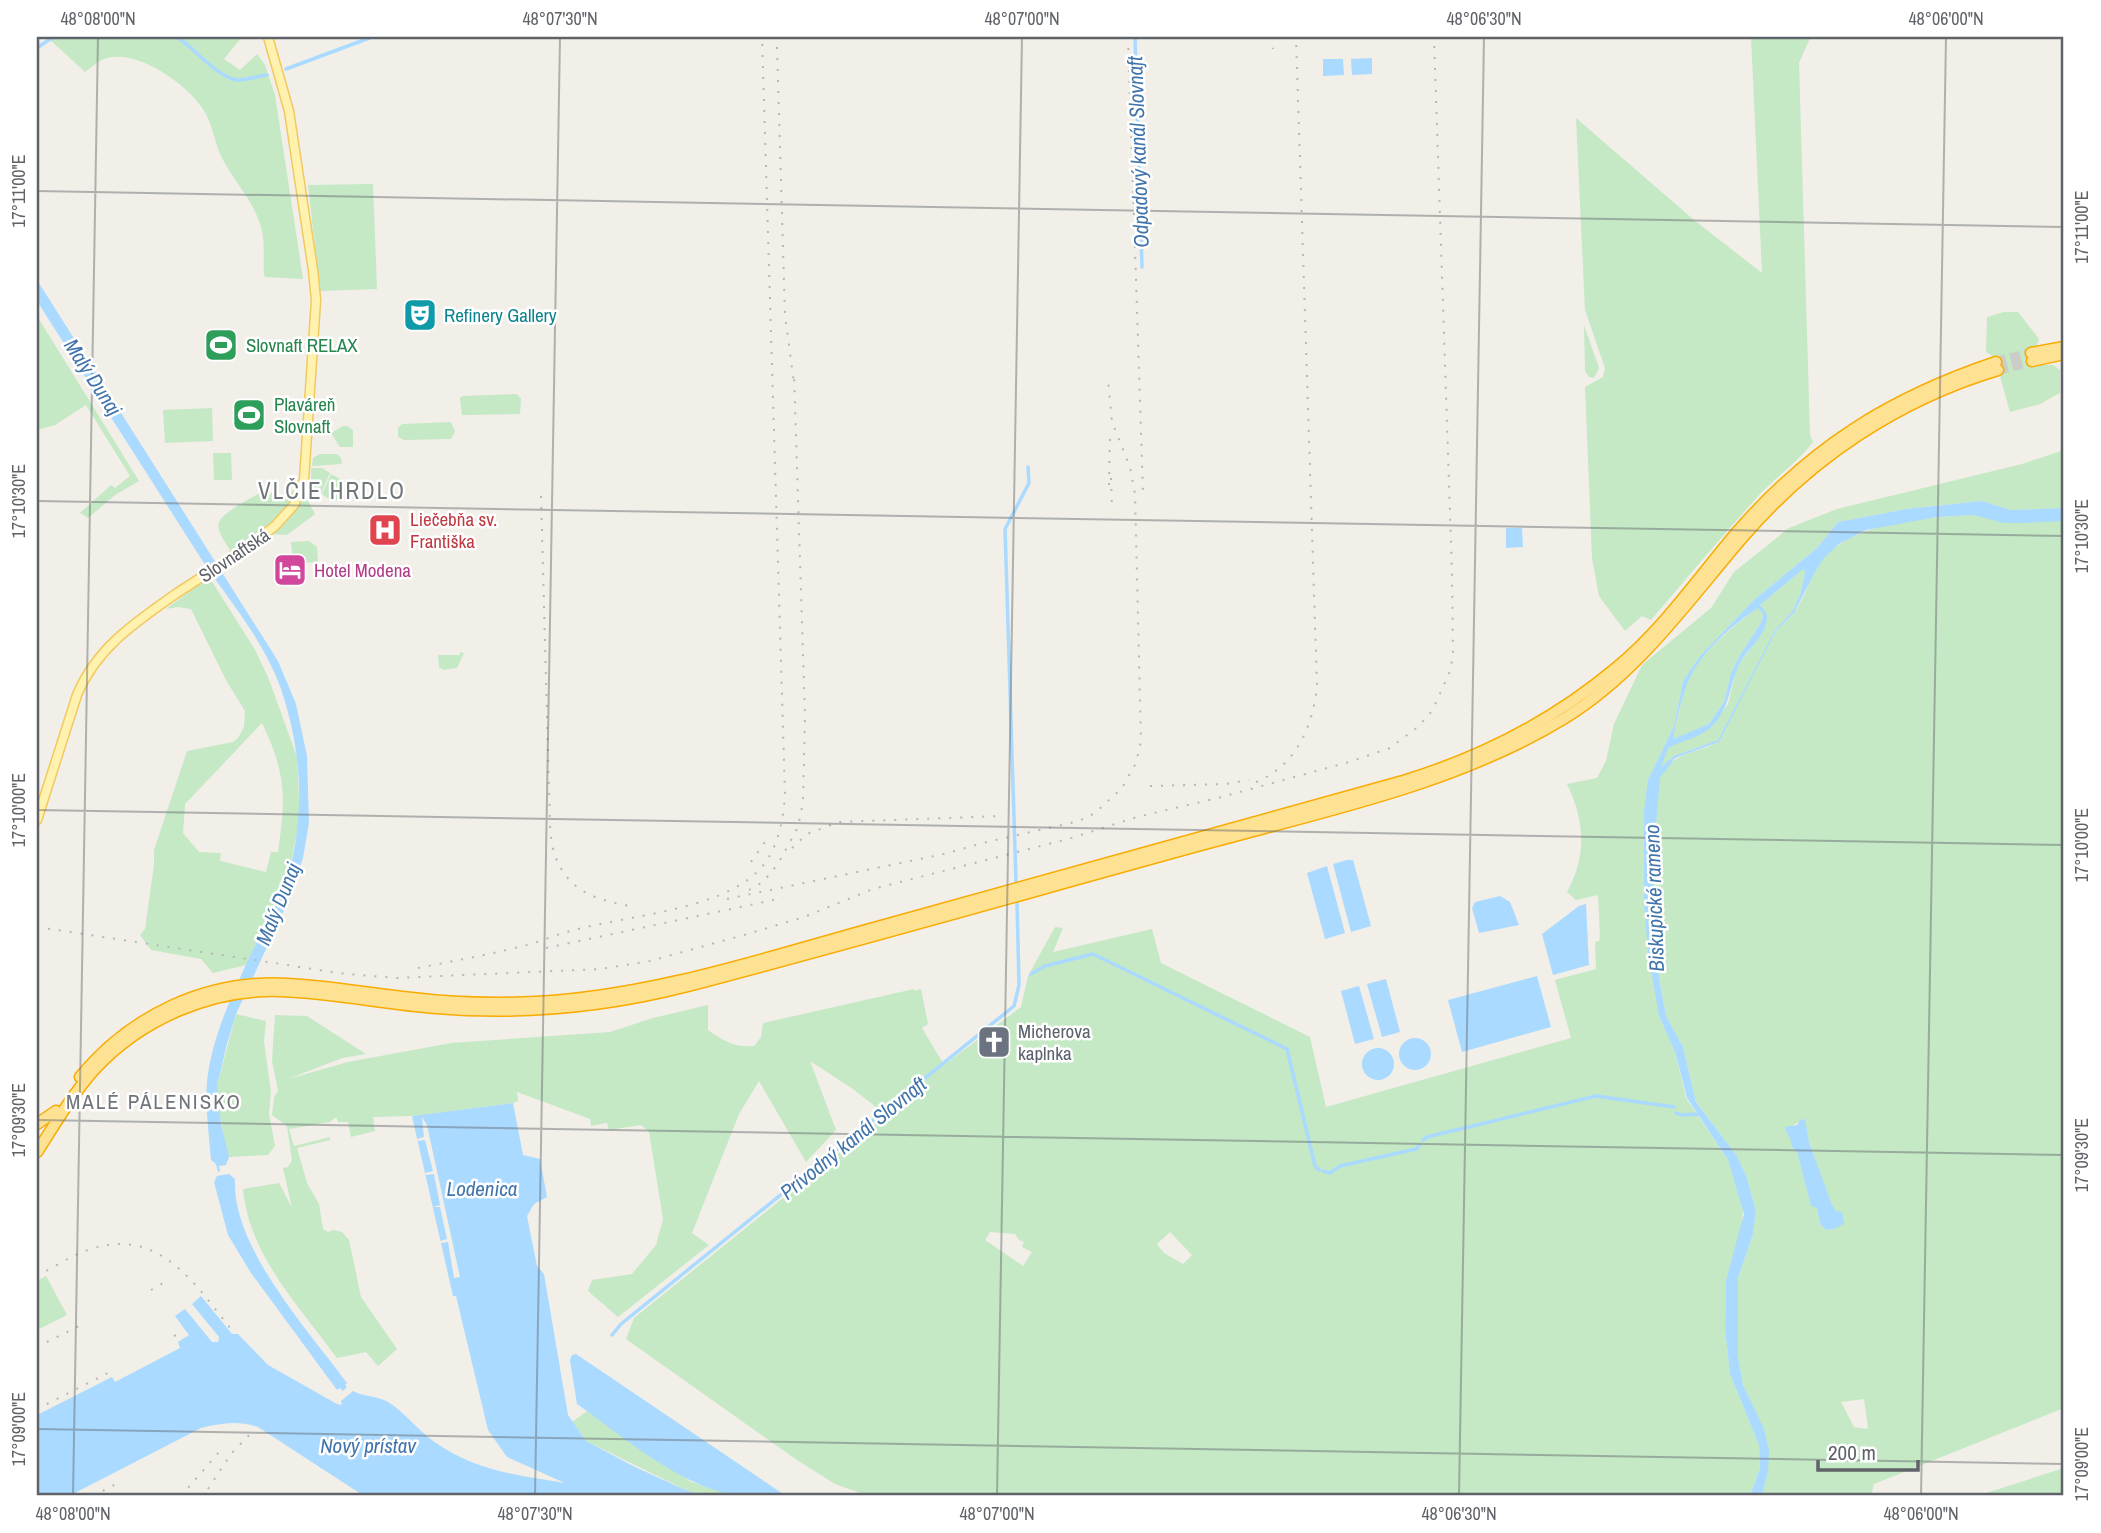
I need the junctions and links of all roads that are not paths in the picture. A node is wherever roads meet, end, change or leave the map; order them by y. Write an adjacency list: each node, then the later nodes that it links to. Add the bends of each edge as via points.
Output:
1 (268, 37): 5 (main road, Slovnaftská, via 289,111 316,300 302,489 286,516 262,536 128,627 95,661 75,701)
2 (2064, 347): 3 (highway, via 2031,357)
3 (2064, 354)
4 (1997, 366): 6 (highway, via 1888,416 1835,450 1769,508 1624,674 1567,716 1471,765 1380,795 682,987 587,1005 518,1010 286,987)
5 (37, 820)
6 (194, 1001): 7 (highway, via 150,1017 113,1043); 10 (highway, via 153,1023 107,1057 72,1098)
7 (56, 1111): 8 (highway); 9 (highway)
8 (37, 1124)
9 (37, 1140)
10 (37, 1152)

